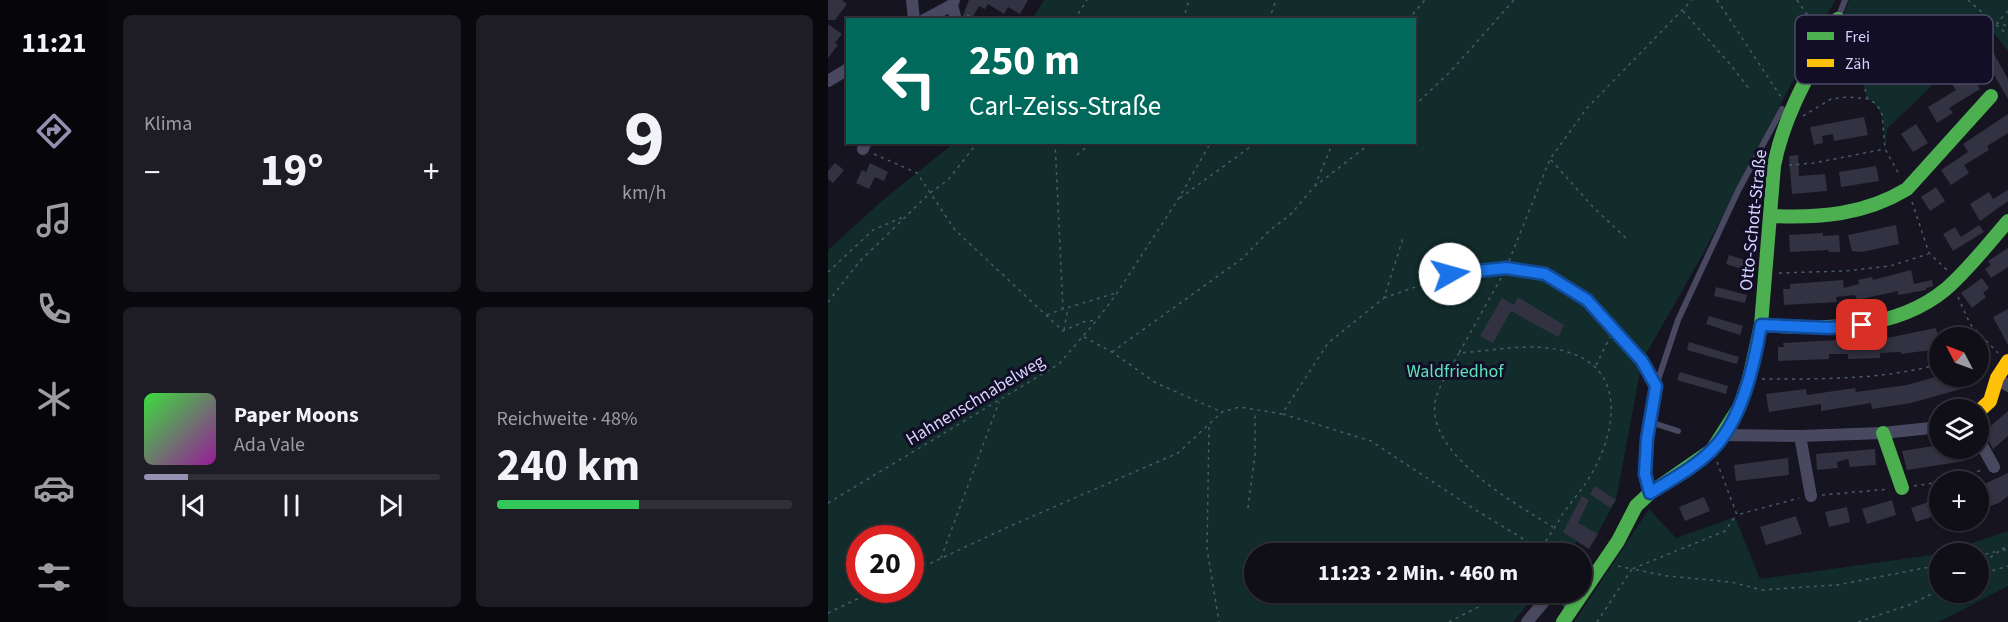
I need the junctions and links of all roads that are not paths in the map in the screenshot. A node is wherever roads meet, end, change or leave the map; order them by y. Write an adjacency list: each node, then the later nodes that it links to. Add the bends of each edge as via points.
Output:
1 (912, 0): 5 (street)
2 (1845, 0): 4 (lane)
3 (953, 2): 6 (street); 7 (street)
4 (1839, 15)
5 (914, 18)
6 (927, 18)
7 (956, 18)
8 (846, 70): 9 (street)
9 (828, 81)
10 (1797, 84): 12 (lane)
11 (1803, 84): 15 (street, Otto-Schott-Straße, via 1779,140)
12 (1790, 95)
13 (1991, 96): 15 (street, via 1908,189 1893,199 1836,216)
14 (1785, 103): 21 (lane, via 1738,191 1678,320)
15 (1771, 216): 18 (street, Otto-Schott-Straße)
16 (2008, 221): 18 (street, via 1953,282 1923,306 1862,325)
17 (1450, 274): 21 (lane, via 1506,268 1545,274 1587,300 1642,361)
18 (1761, 325): 27 (street, Otto-Schott-Straße, via 1740,406)
19 (2008, 361): 20 (street)
20 (2003, 382): 22 (street)
21 (1656, 386): 23 (lane)
22 (1989, 402)
23 (1650, 422): 25 (lane); 32 (lane, via 1645,474)
24 (1929, 428): 26 (street)
25 (1678, 431)
26 (1883, 433): 28 (street); 31 (street)
27 (1722, 435): 28 (street); 32 (street, Otto-Schott-Straße, via 1712,450)
28 (1800, 436): 33 (street)
29 (1989, 458): 30 (street)
30 (1994, 467)
31 (1902, 488)
32 (1650, 493): 35 (street, Otto-Schott-Straße, via 1636,506)
33 (1811, 496)
34 (1592, 569): 35 (street)
35 (1598, 569): 38 (street, Otto-Schott-Straße)
36 (1544, 603): 39 (street)
37 (1564, 603): 38 (lane)
38 (1566, 618)
39 (1527, 622)

